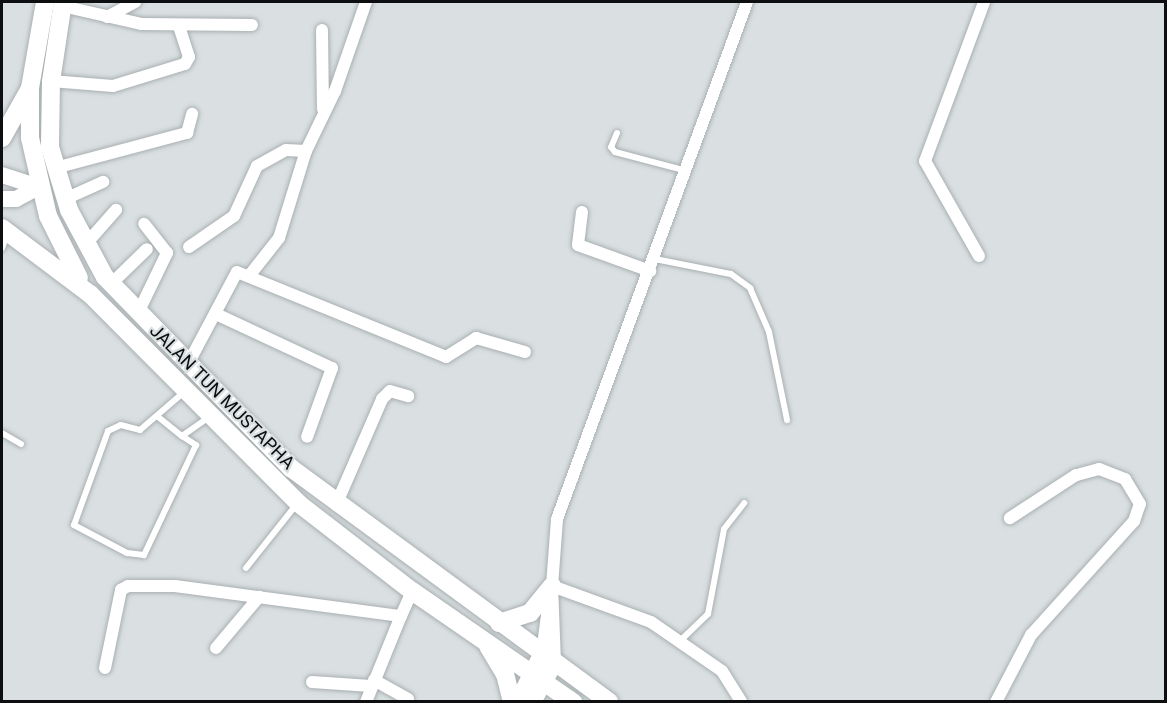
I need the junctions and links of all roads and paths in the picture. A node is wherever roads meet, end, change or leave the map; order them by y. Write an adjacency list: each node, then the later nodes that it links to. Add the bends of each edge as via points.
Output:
1 (135, 2): 6 (street)
2 (366, 2): 12 (street)
3 (747, 2): 19 (street)
4 (984, 2): 32 (street, via 925,161)
5 (57, 3): 6 (street); 10 (main road, JALAN TUN MUSTAPHA); 11 (main road)
6 (107, 17): 8 (street)
7 (252, 25): 8 (street)
8 (179, 26): 10 (street, via 189,57 186,64 113,86)
9 (322, 30): 12 (street)
10 (51, 81): 16 (main road, JALAN TUN MUSTAPHA)
11 (30, 88): 15 (main road); 22 (main road, via 30,138)
12 (323, 110): 17 (street)
13 (192, 114): 18 (street, via 187,133)
14 (617, 134): 19 (lane, via 611,147 615,152)
15 (2, 138)
16 (50, 147): 18 (main road, JALAN TUN MUSTAPHA); 22 (main road)
17 (306, 151): 30 (street, via 286,150 257,166 234,216); 35 (street, via 279,238)
18 (56, 168): 24 (main road, JALAN TUN MUSTAPHA)
19 (688, 171): 33 (street)
20 (2, 175): 22 (main road)
21 (103, 182): 24 (street)
22 (39, 187): 23 (main road, via 16,199); 24 (main road); 37 (main road, via 59,245)
23 (2, 199)
24 (67, 205): 29 (main road, JALAN TUN MUSTAPHA)
25 (116, 210): 29 (street)
26 (582, 212): 34 (street, via 578,245)
27 (144, 224): 38 (street, via 167,253)
28 (4, 236): 37 (main road)
29 (85, 245): 36 (main road, JALAN TUN MUSTAPHA)
30 (189, 247)
31 (147, 249): 36 (street)
32 (979, 256)
33 (655, 259): 34 (street); 46 (lane, via 731,274 750,288 769,332)
34 (650, 271): 56 (street, via 557,519)
35 (249, 276): 39 (street, via 232,274); 40 (street, via 446,357 476,338)
36 (111, 284): 38 (main road, JALAN TUN MUSTAPHA)
37 (90, 294): 42 (main road)
38 (138, 313): 41 (main road, JALAN TUN MUSTAPHA)
39 (216, 314): 41 (street); 49 (street, via 332,368)
40 (525, 352)
41 (188, 364): 53 (main road, JALAN TUN MUSTAPHA, via 254,434)
42 (183, 393): 44 (lane); 45 (main road)
43 (408, 396): 53 (street, via 390,391 382,399)
44 (156, 416): 48 (lane); 48 (lane, via 140,430 122,425 108,432 73,519 79,530 135,557 144,555 196,445)
45 (208, 418): 48 (lane); 51 (main road)
46 (787, 420)
47 (2, 433): 50 (lane)
48 (182, 436)
49 (307, 436)
50 (21, 444)
51 (298, 503): 55 (lane, via 275,524); 57 (main road)
52 (744, 503): 62 (lane, via 724,529 708,614)
53 (336, 505): 60 (main road, JALAN TUN MUSTAPHA)
54 (1010, 518): 77 (street, via 1076,475 1099,469 1125,479 1140,504 1134,521 1031,635)
55 (246, 568)
56 (552, 586): 60 (main road, via 530,613); 62 (street, via 651,622); 64 (street)
57 (412, 591): 59 (street); 61 (main road)
58 (259, 597): 59 (street); 63 (street); 65 (street, via 128,586 121,590)
59 (401, 616): 68 (street)
60 (499, 623): 64 (main road, JALAN TUN MUSTAPHA)
61 (483, 637): 66 (main road); 72 (main road, via 505,674)
62 (680, 640): 76 (street, via 722,671)
63 (216, 648)
64 (549, 658): 66 (main road); 70 (main road, JALAN TUN MUSTAPHA)
65 (105, 668)
66 (538, 678): 73 (main road); 74 (main road); 75 (main road)
67 (312, 682): 68 (street)
68 (372, 683): 69 (street); 71 (street)
69 (408, 699)
70 (608, 701)
71 (366, 702)
72 (512, 702)
73 (517, 702)
74 (533, 702)
75 (573, 702)
76 (741, 702)
77 (996, 702)

